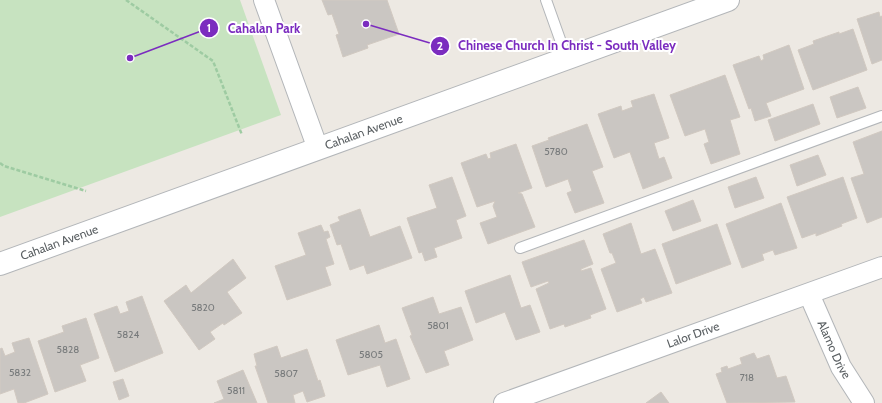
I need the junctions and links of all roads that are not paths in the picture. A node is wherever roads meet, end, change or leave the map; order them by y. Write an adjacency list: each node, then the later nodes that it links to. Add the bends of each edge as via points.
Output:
1 (264, 0): 6 (street)
2 (546, 0): 4 (lane)
3 (728, 0): 4 (street, Cahalan Avenue)
4 (567, 59): 6 (street, Cahalan Avenue)
5 (882, 116): 7 (lane)
6 (318, 149): 8 (street, Cahalan Avenue)
7 (520, 248)
8 (0, 264)
9 (882, 267): 10 (street, Lalor Drive)
10 (810, 294): 11 (street, Lalor Drive); 13 (street, Alamo Drive, via 841,367)
11 (539, 397): 12 (street, Lalor Drive)
12 (504, 403)
13 (864, 403)

